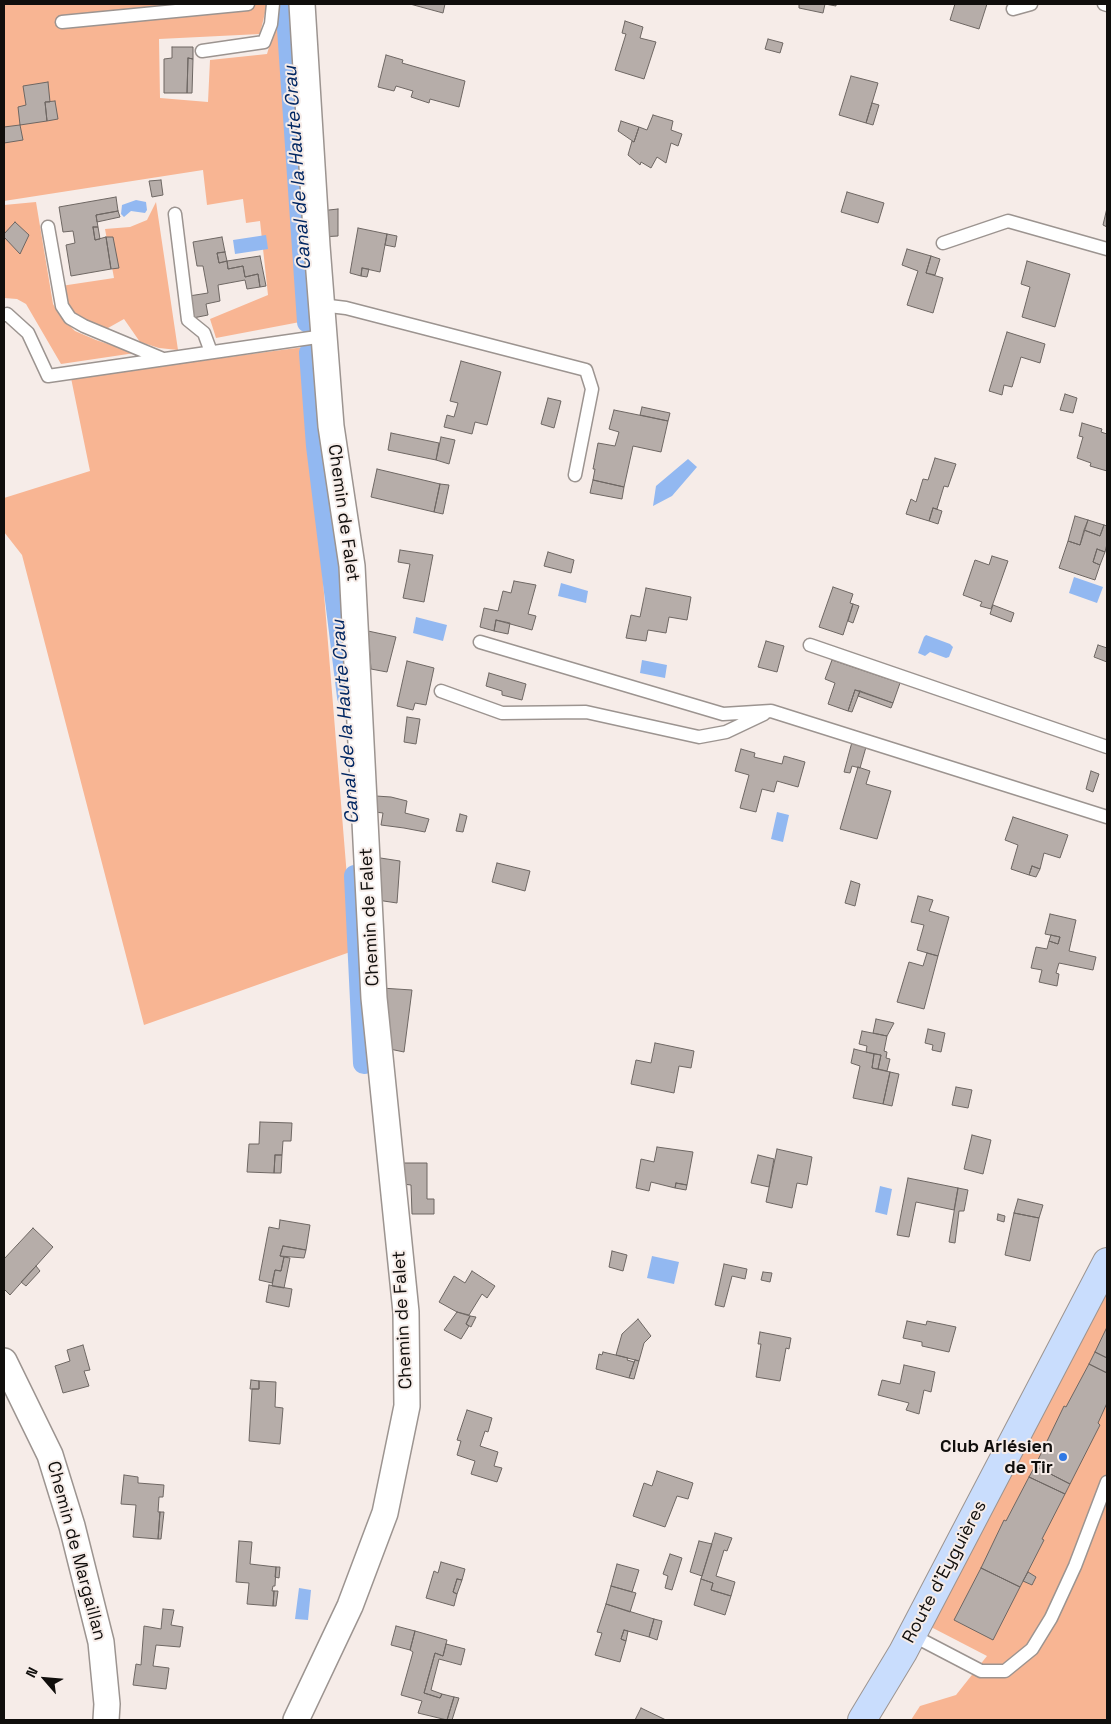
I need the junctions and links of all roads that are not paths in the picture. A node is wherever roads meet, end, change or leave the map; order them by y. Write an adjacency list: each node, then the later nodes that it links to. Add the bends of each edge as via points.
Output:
1 (248, 4): 6 (lane)
2 (273, 4): 7 (lane, via 271,24 264,42)
3 (302, 4): 12 (street, Chemin de Falet)
4 (1031, 4): 5 (lane)
5 (1013, 9)
6 (62, 22)
7 (202, 51)
8 (175, 214): 15 (lane, via 188,320 204,333)
9 (48, 227): 16 (lane, via 62,306 70,318)
10 (943, 243): 11 (lane, via 1008,221)
11 (1107, 249)
12 (321, 305): 14 (street, Chemin de Falet); 17 (lane, via 346,308 586,370 592,389)
13 (4, 315): 16 (lane, via 7,314 28,333 48,376)
14 (324, 336): 15 (lane); 29 (street, Chemin de Falet, via 331,426 352,566 374,998 406,1312 407,1406 385,1513 350,1606)
15 (211, 352): 16 (lane)
16 (162, 359)
17 (575, 475)
18 (480, 642): 21 (lane, via 723,714)
19 (810, 645): 22 (lane)
20 (440, 691): 21 (lane, via 502,713 586,712 700,737 726,732)
21 (771, 711): 23 (lane)
22 (1107, 747)
23 (1107, 817)
24 (1107, 1262): 27 (main road, Route d'Eyguières)
25 (4, 1361): 28 (street, Chemin de Margaillan, via 50,1455 72,1526 101,1642)
26 (1107, 1482): 27 (lane, via 1051,1618 1032,1649 1005,1671 981,1671)
27 (912, 1635): 30 (main road, Route d'Eyguières)
28 (106, 1720)
29 (296, 1720)
30 (862, 1720)

